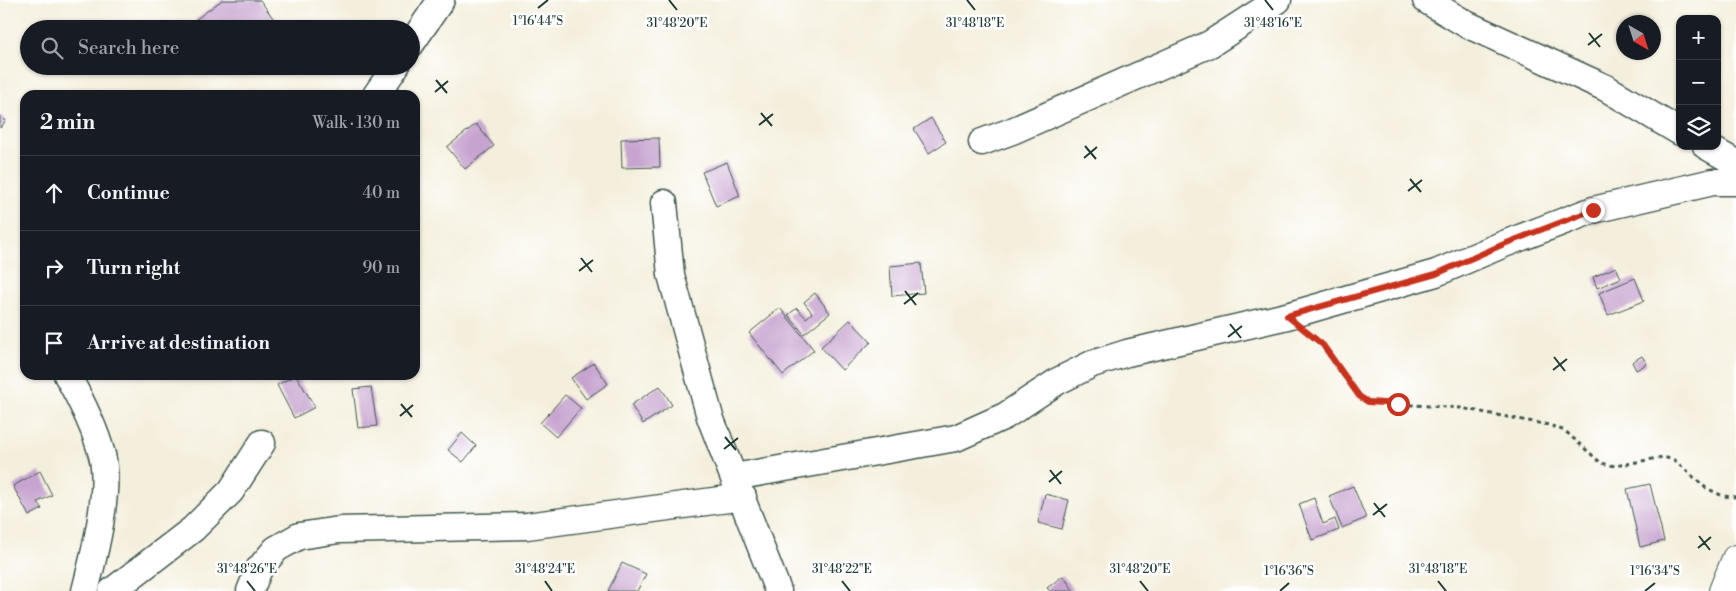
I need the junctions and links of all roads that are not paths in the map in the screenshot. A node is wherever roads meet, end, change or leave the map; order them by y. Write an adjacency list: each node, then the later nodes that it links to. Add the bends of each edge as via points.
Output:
1 (441, 0): 4 (street)
2 (1278, 0): 8 (street, via 1210,44)
3 (1426, 0): 7 (street, via 1466,24 1606,88)
4 (420, 31)
5 (390, 75): 6 (street)
6 (379, 90)
7 (1676, 130)
8 (982, 142)
9 (1713, 150): 10 (street)
10 (1736, 163)
11 (1736, 182): 15 (street, via 1713,182 1593,210 1436,274 1287,316 1092,364 1058,381 1005,416 956,438)
12 (664, 203): 15 (street, via 671,275 710,417)
13 (69, 380): 17 (street, via 103,457 101,524)
14 (262, 443): 18 (street, via 231,491 193,529)
15 (738, 487): 19 (street, via 527,526 339,530 299,536 276,549 259,569); 20 (street)
16 (1736, 559): 21 (street)
17 (85, 591)
18 (112, 591)
19 (250, 591)
20 (778, 591)
21 (1723, 591)

